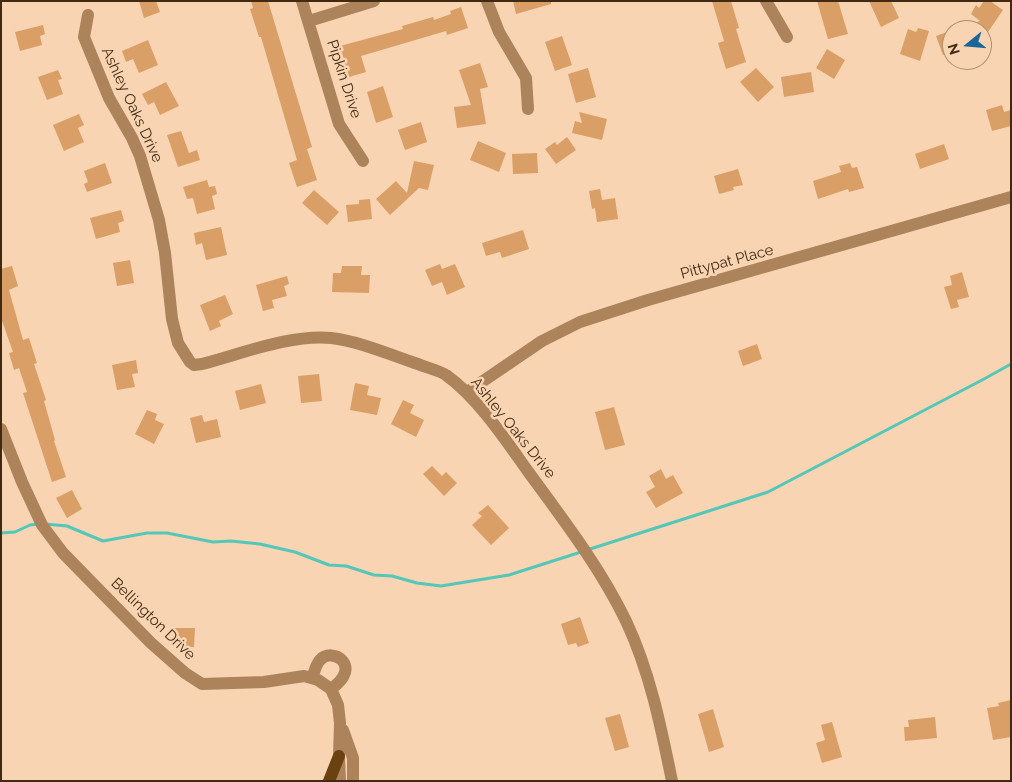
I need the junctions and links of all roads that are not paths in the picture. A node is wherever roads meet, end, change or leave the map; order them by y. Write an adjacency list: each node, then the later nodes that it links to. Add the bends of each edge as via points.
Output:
1 (302, 1): 6 (street, Pipkin Drive)
2 (374, 1): 6 (street)
3 (488, 1): 8 (street, via 499,32 526,78)
4 (766, 1): 7 (street)
5 (88, 16): 11 (street, Ashley Oaks Drive, via 84,37 108,98 140,156 153,197 165,253 172,319 178,343 190,362 202,364 306,338 332,338 366,346 444,374)
6 (309, 21): 9 (street, Pipkin Drive, via 339,124)
7 (787, 37)
8 (528, 109)
9 (363, 161)
10 (1011, 197): 11 (street, Pittypat Place, via 580,322 542,341)
11 (467, 392): 20 (street, Ashley Oaks Drive, via 573,534 608,586 627,622 647,674)
12 (1, 429): 13 (street, Bellington Drive, via 42,525 63,553 185,673 202,684)
13 (312, 678): 14 (street); 14 (street, via 322,658 330,655 339,658 346,673 343,680)
14 (331, 689): 15 (street, via 338,705)
15 (340, 723): 16 (street); 19 (street, via 353,758)
16 (339, 756): 17 (main road); 18 (street)
17 (329, 781)
18 (340, 781)
19 (353, 781)
20 (672, 781)

